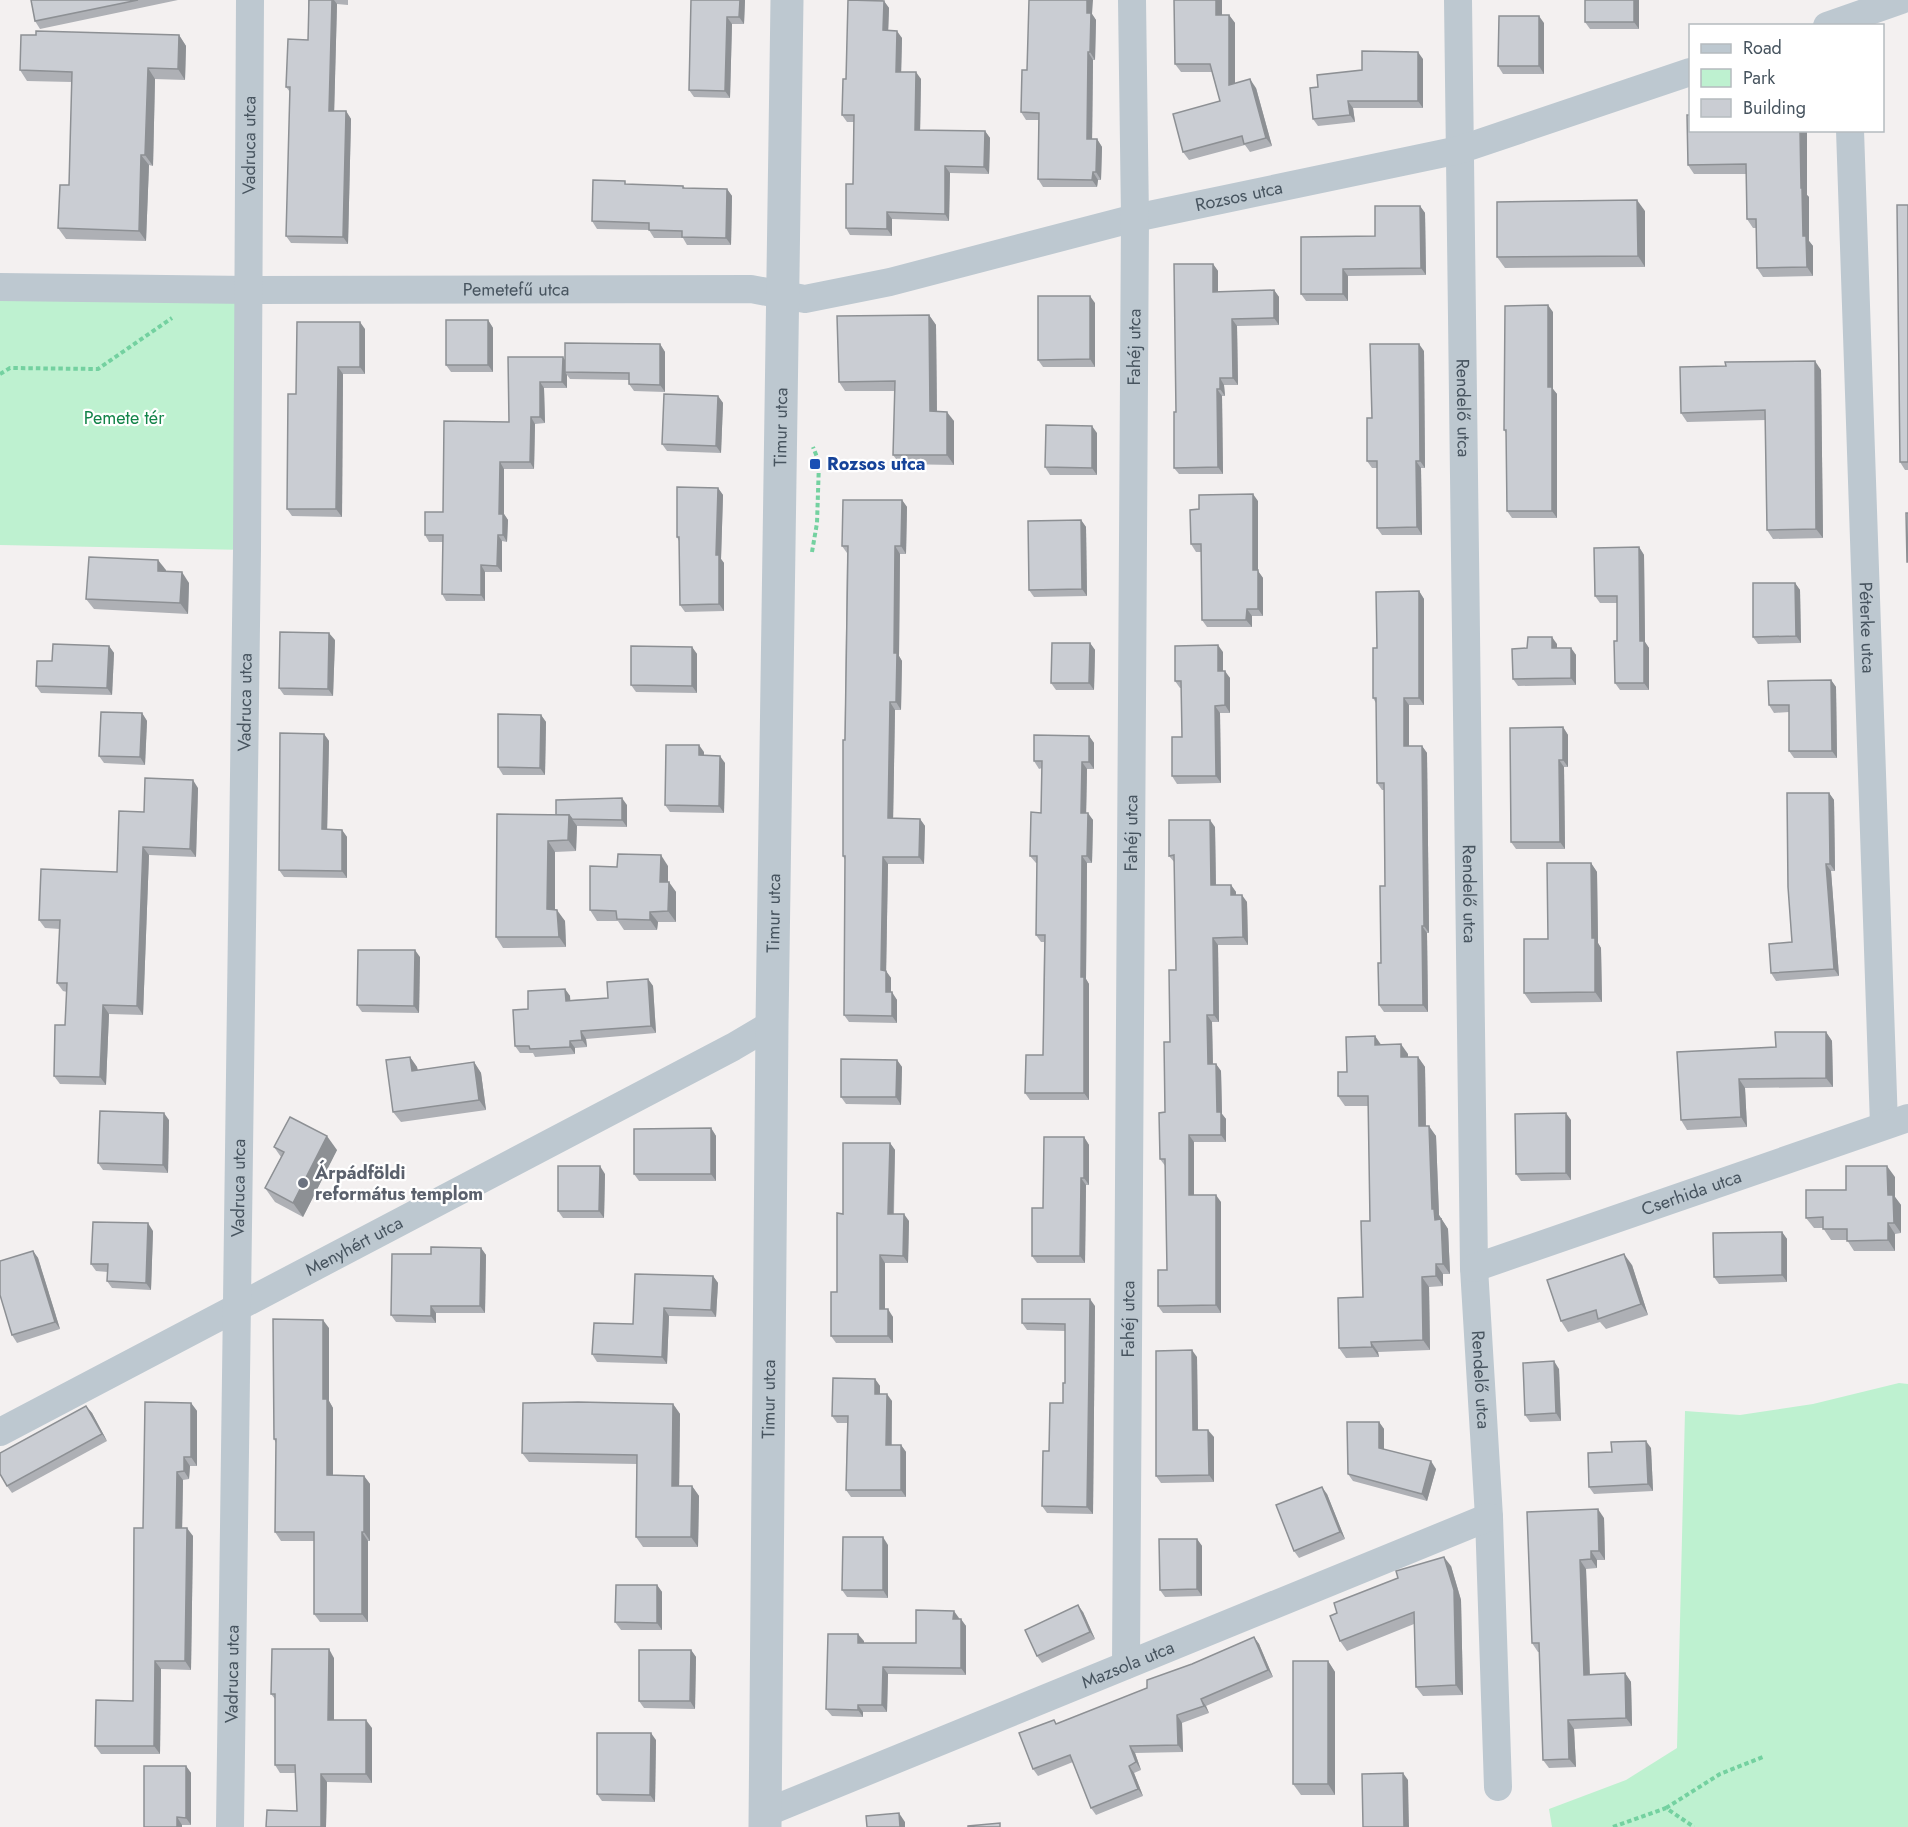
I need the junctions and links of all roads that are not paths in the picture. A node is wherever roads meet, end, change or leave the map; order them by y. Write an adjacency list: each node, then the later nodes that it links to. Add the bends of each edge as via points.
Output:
1 (250, 0): 12 (street, Vadruca utca)
2 (787, 0): 13 (street, Timur utca)
3 (1132, 0): 10 (street, Fahéj utca)
4 (1458, 0): 9 (street, Rendelő utca)
5 (1901, 0): 6 (street)
6 (1841, 18)
7 (1689, 72): 9 (street, Rozsos utca)
8 (1850, 132): 15 (street, Péterke utca)
9 (1460, 150): 10 (street, Rozsos utca); 16 (street, Rendelő utca)
10 (1135, 218): 13 (street, Rozsos utca, via 890,282 805,299); 20 (street, Fahéj utca)
11 (0, 287): 12 (street)
12 (249, 290): 13 (street, Pemetefű utca, via 751,289); 17 (street, Vadruca utca)
13 (784, 296): 14 (street, Timur utca)
14 (772, 1024): 17 (street, Menyhért utca); 22 (street, Timur utca)
15 (1896, 1122): 16 (street, Cserhida utca)
16 (1474, 1268): 19 (street, Rendelő utca)
17 (236, 1308): 18 (street, Menyhért utca); 23 (street, Vadruca utca)
18 (0, 1432)
19 (1488, 1517): 20 (street, Mazsola utca); 21 (street, Rendelő utca)
20 (1126, 1665): 22 (street, Mazsola utca)
21 (1498, 1787)
22 (765, 1820)
23 (230, 1827)

